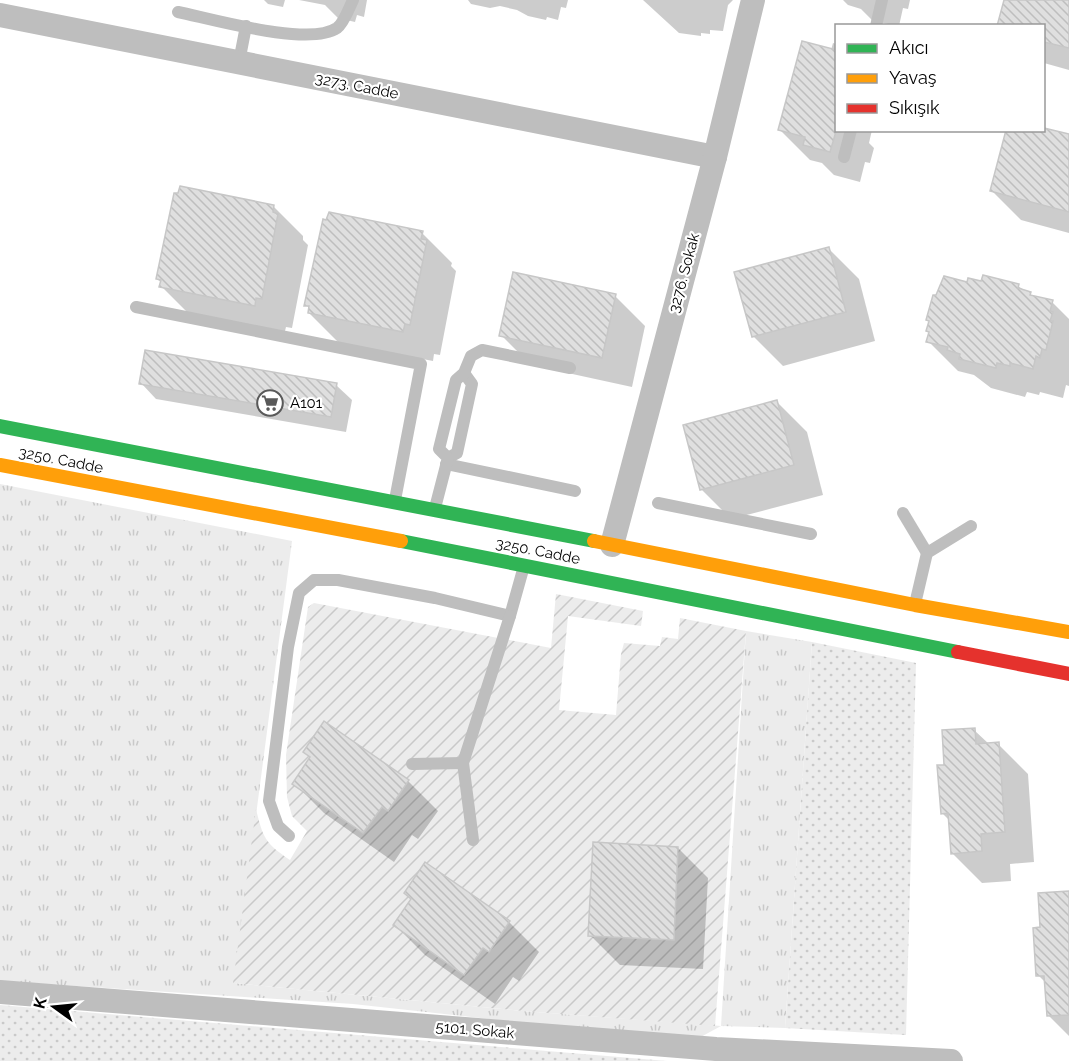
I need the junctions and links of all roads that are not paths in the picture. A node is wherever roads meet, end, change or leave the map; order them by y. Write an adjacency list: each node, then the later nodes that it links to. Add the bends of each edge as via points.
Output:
1 (353, 0): 7 (lane, via 338,27 322,34 290,36)
2 (753, 0): 10 (street, 3276. Sokak)
3 (882, 0): 6 (lane)
4 (178, 12): 7 (lane)
5 (0, 15): 8 (street, 3273. Cadde)
6 (876, 24)
7 (246, 26): 8 (lane)
8 (238, 62): 10 (street, 3273. Cadde)
9 (850, 132): 11 (lane)
10 (715, 157): 25 (street, 3276. Sokak)
11 (844, 157)
12 (136, 307): 19 (lane, via 421,364)
13 (570, 368): 14 (lane, via 482,350 471,356)
14 (464, 373): 16 (lane, via 456,380 439,449); 16 (lane, via 472,384 457,453)
15 (0, 426): 19 (street, 3250. Cadde)
16 (447, 461): 18 (lane); 21 (lane)
17 (0, 465): 27 (street, 3250. Cadde)
18 (575, 491)
19 (395, 501): 21 (street, 3250. Cadde)
20 (658, 503): 24 (lane)
21 (435, 509): 25 (street, 3250. Cadde)
22 (903, 513): 26 (lane)
23 (971, 526): 26 (lane)
24 (811, 534)
25 (610, 550): 28 (street, 3250. Cadde)
26 (927, 553): 28 (lane)
27 (524, 565): 29 (lane); 31 (street, 3250. Cadde, via 604,576)
28 (915, 605): 30 (street, 3250. Cadde)
29 (510, 616): 32 (lane); 34 (lane, via 338,580 314,580 299,593 288,647 269,801 278,826)
30 (1069, 632)
31 (1069, 674)
32 (463, 763): 33 (lane); 35 (lane)
33 (412, 764)
34 (289, 836)
35 (473, 840)
36 (0, 992): 37 (street, 5101. Sokak)
37 (716, 1055): 38 (street, 5101. Sokak)
38 (951, 1061)

